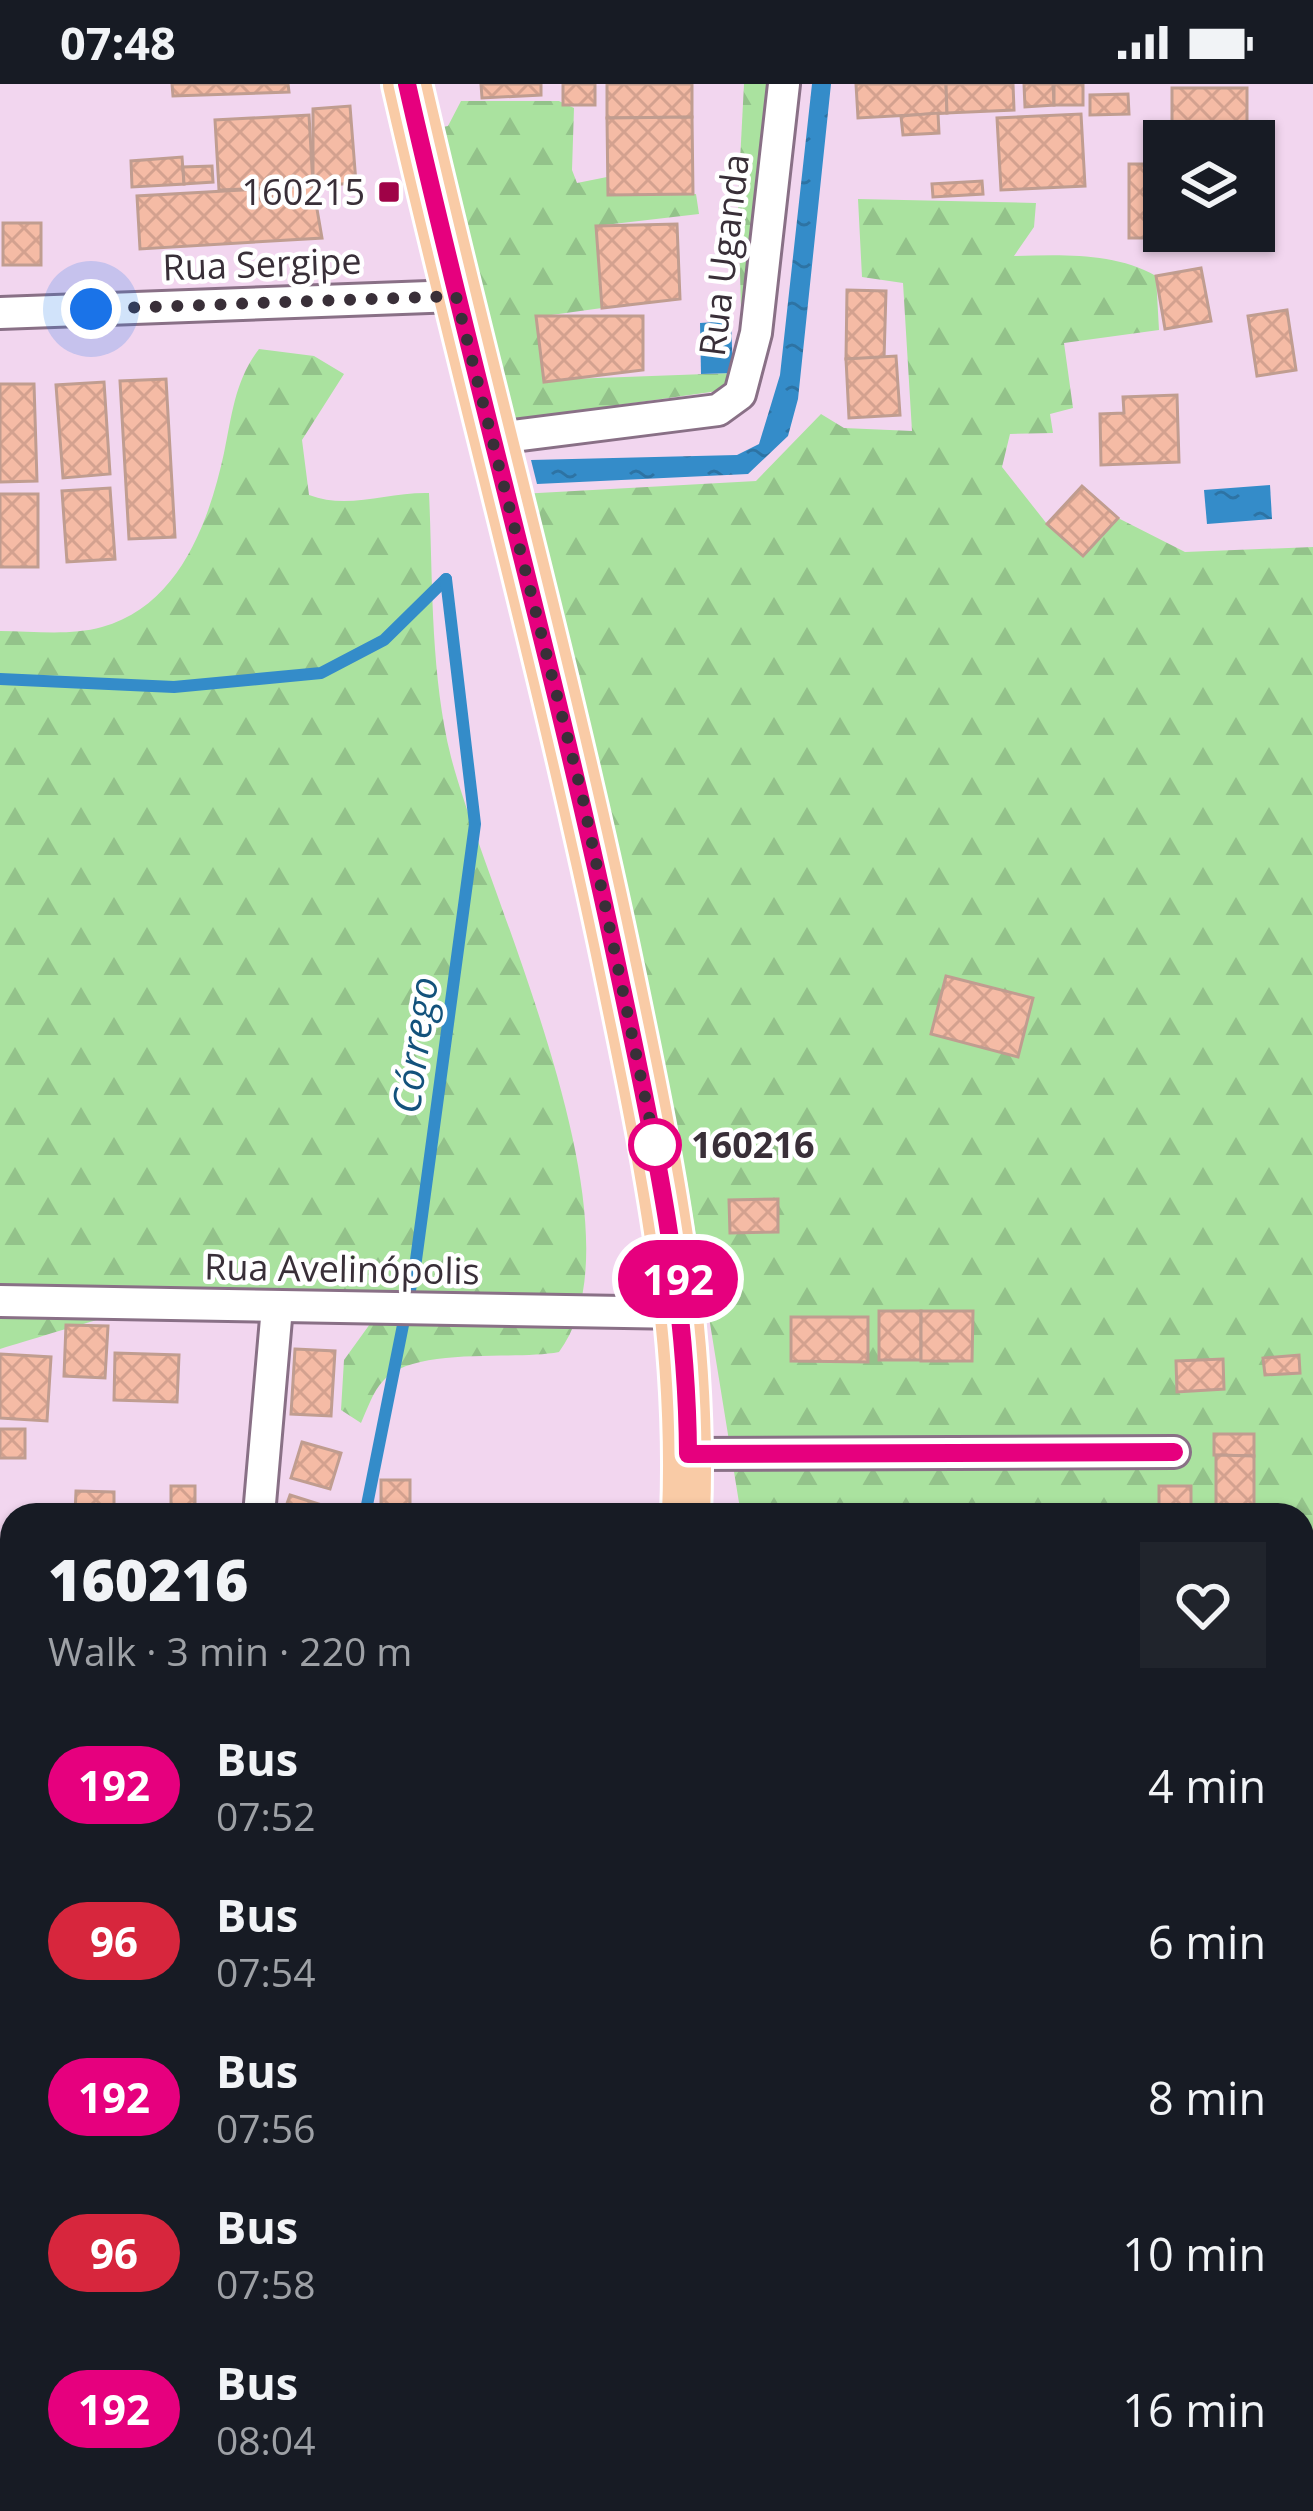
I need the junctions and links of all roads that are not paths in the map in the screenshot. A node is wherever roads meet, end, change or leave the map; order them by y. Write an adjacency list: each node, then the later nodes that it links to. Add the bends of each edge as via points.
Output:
1 (407, 84): 3 (main road)
2 (784, 84): 5 (street, Rua Uganda, via 756,333 740,394 718,410)
3 (456, 296): 4 (street, Rua Sergipe); 5 (main road)
4 (0, 313)
5 (489, 439): 8 (main road, via 582,795)
6 (0, 1301): 7 (street, Rua Avelinópolis)
7 (277, 1306): 8 (street, Rua Avelinópolis); 11 (street)
8 (682, 1313): 10 (main road)
9 (1174, 1452): 10 (street)
10 (688, 1454): 12 (main road)
11 (260, 1503)
12 (686, 1503)

